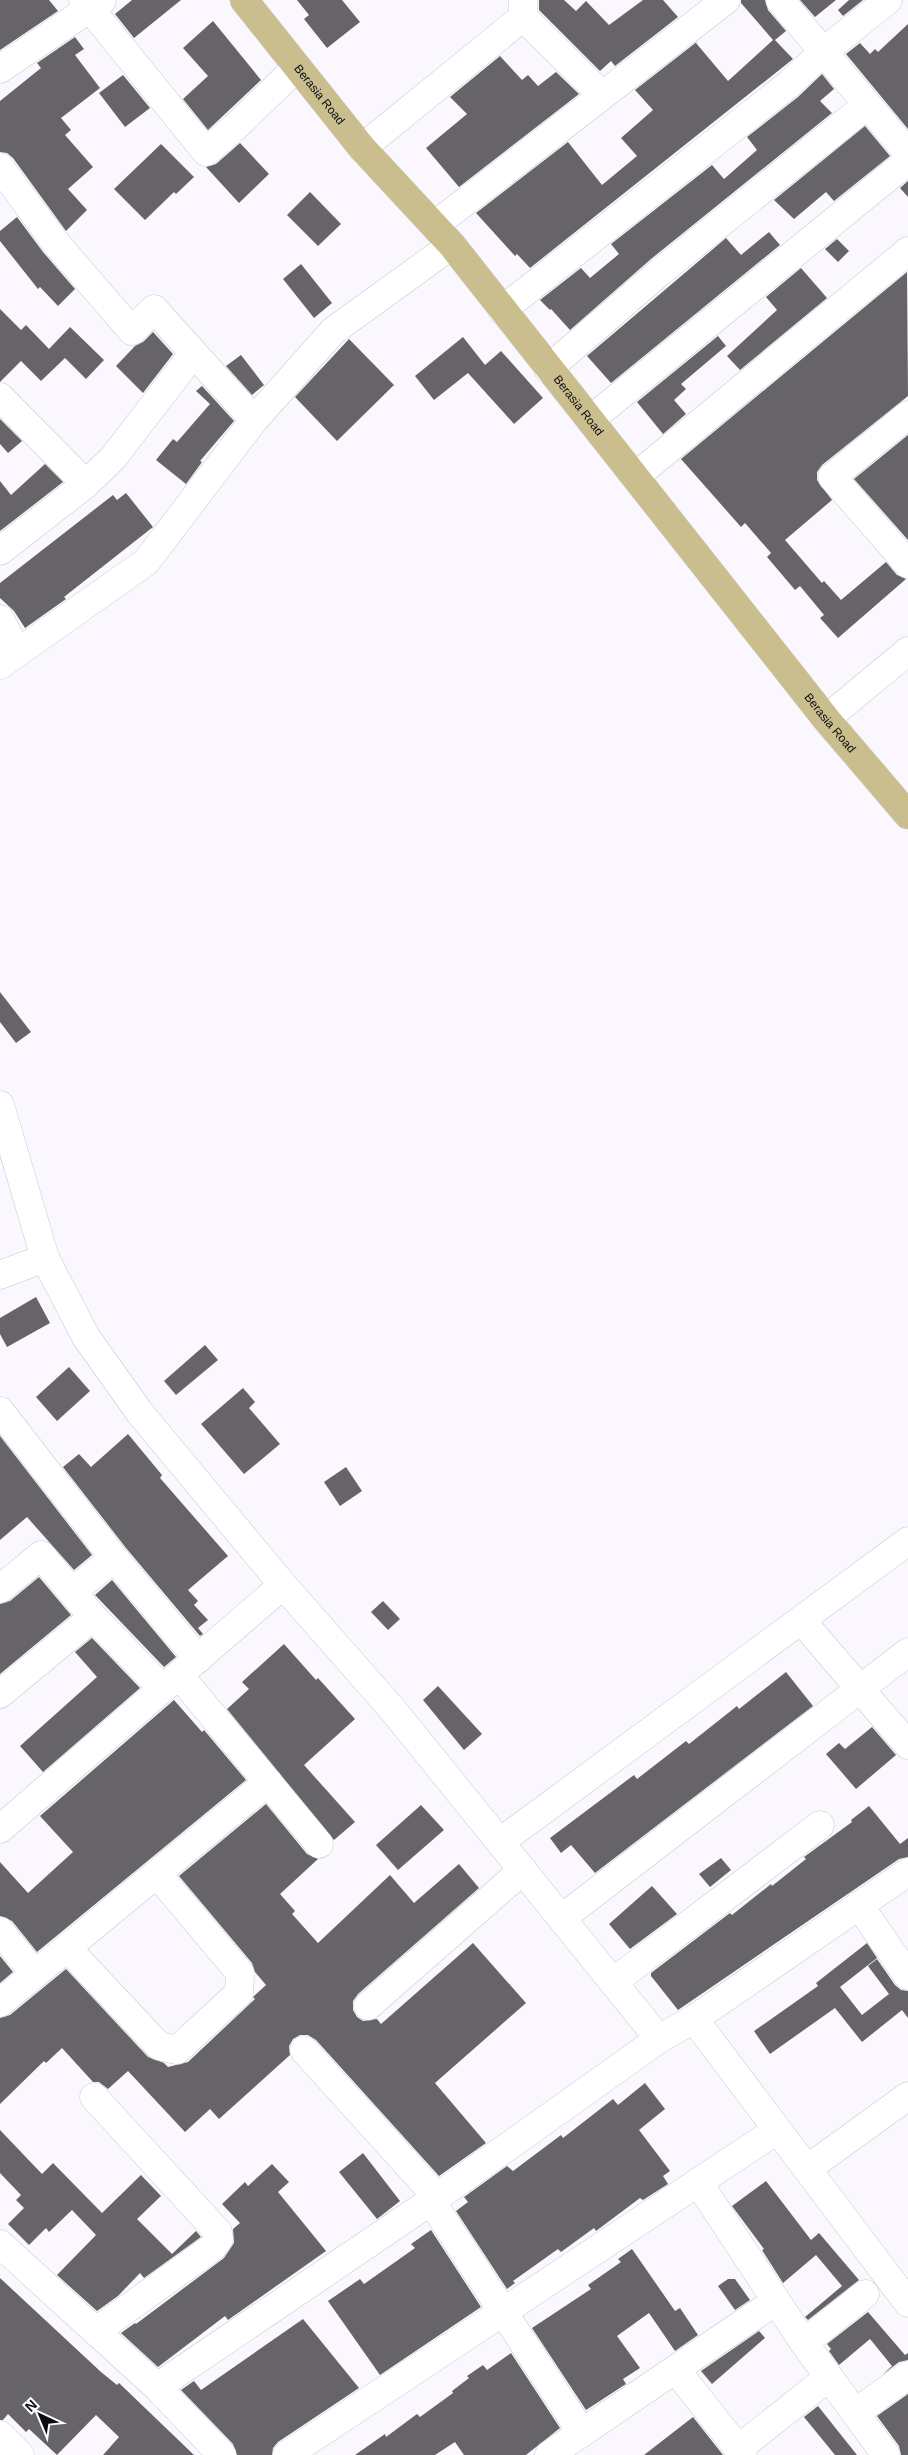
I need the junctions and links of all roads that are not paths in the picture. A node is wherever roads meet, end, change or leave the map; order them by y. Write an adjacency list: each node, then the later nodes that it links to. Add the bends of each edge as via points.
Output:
1 (244, 0): 8 (main road, Berasia Road)
2 (726, 0): 10 (street)
3 (780, 0): 7 (street)
4 (888, 0): 7 (street)
5 (91, 3): 8 (street, via 206,152); 9 (street)
6 (523, 8): 10 (street); 12 (street)
7 (822, 52): 11 (street); 18 (street, via 788,85)
8 (296, 68): 12 (main road, Berasia Road)
9 (0, 69)
10 (602, 95): 16 (street)
11 (867, 105): 13 (street); 20 (street, via 661,271)
12 (362, 148): 16 (main road, Berasia Road)
13 (908, 153)
14 (908, 161): 24 (street)
15 (0, 167): 19 (street, via 55,242 132,331 154,309)
16 (443, 235): 18 (main road, Berasia Road); 23 (street, via 332,331)
17 (908, 251): 25 (street)
18 (502, 310): 20 (main road, Berasia Road)
19 (193, 354): 23 (street); 26 (street, via 112,458)
20 (548, 370): 24 (main road, Berasia Road)
21 (0, 397): 26 (street)
22 (907, 419): 28 (street, via 832,478)
23 (254, 420): 31 (street, via 146,562)
24 (590, 420): 25 (main road, Berasia Road)
25 (636, 476): 32 (main road, Berasia Road)
26 (86, 484): 27 (street)
27 (0, 551)
28 (908, 564)
29 (0, 619): 31 (street)
30 (908, 651): 32 (street)
31 (9, 658)
32 (826, 719): 33 (main road, Berasia Road)
33 (908, 815)
34 (2, 1117): 35 (street)
35 (45, 1258): 36 (street); 40 (street, via 86,1337 140,1413)
36 (0, 1275)
37 (0, 1411): 39 (street)
38 (908, 1541): 44 (street)
39 (114, 1558): 42 (street); 46 (street)
40 (283, 1586): 46 (street); 53 (street, via 393,1710)
41 (0, 1589): 42 (street, via 41,1555)
42 (72, 1592): 43 (street)
43 (93, 1616): 46 (street); 48 (street)
44 (801, 1620): 47 (street); 53 (street)
45 (908, 1652): 47 (street)
46 (180, 1674): 50 (street); 52 (street)
47 (860, 1688): 49 (street); 59 (street)
48 (0, 1694)
49 (908, 1745)
50 (268, 1782): 54 (street); 57 (street)
51 (820, 1825): 64 (street)
52 (0, 1829)
53 (500, 1842): 55 (street)
54 (319, 1844)
55 (522, 1870): 59 (street); 66 (street)
56 (908, 1872): 58 (street)
57 (157, 1874): 61 (street); 61 (street, via 240,1973 239,1993 177,2050 159,2046)
58 (859, 1905): 63 (street); 67 (street)
59 (562, 1918): 64 (street)
60 (0, 1931): 62 (street)
61 (67, 1948): 62 (street)
62 (35, 1974): 65 (street)
63 (908, 1976)
64 (613, 1982): 68 (street)
65 (0, 2004)
66 (368, 2006)
67 (694, 2019): 68 (street); 72 (street)
68 (659, 2039): 75 (street)
69 (304, 2050): 75 (street)
70 (908, 2096): 73 (street)
71 (94, 2097): 81 (street, via 218,2232 219,2239 212,2248)
72 (776, 2130): 73 (street); 74 (street)
73 (807, 2169): 79 (street)
74 (698, 2182): 78 (street); 80 (street)
75 (434, 2199): 80 (street); 86 (street)
76 (3, 2253): 81 (street)
77 (865, 2294): 82 (street)
78 (776, 2301): 82 (street); 83 (street)
79 (908, 2303)
80 (502, 2311): 88 (street); 93 (street)
81 (96, 2331): 86 (street)
82 (804, 2343): 85 (street)
83 (676, 2370): 88 (street); 90 (street)
84 (908, 2374): 87 (street)
85 (829, 2377): 87 (street); 90 (street)
86 (157, 2387): 92 (street)
87 (855, 2413): 95 (street)
88 (582, 2433): 94 (street)
89 (0, 2435): 91 (street)
90 (740, 2452)
91 (20, 2455)
92 (222, 2455)
93 (287, 2455)
94 (549, 2455)
95 (886, 2455)

